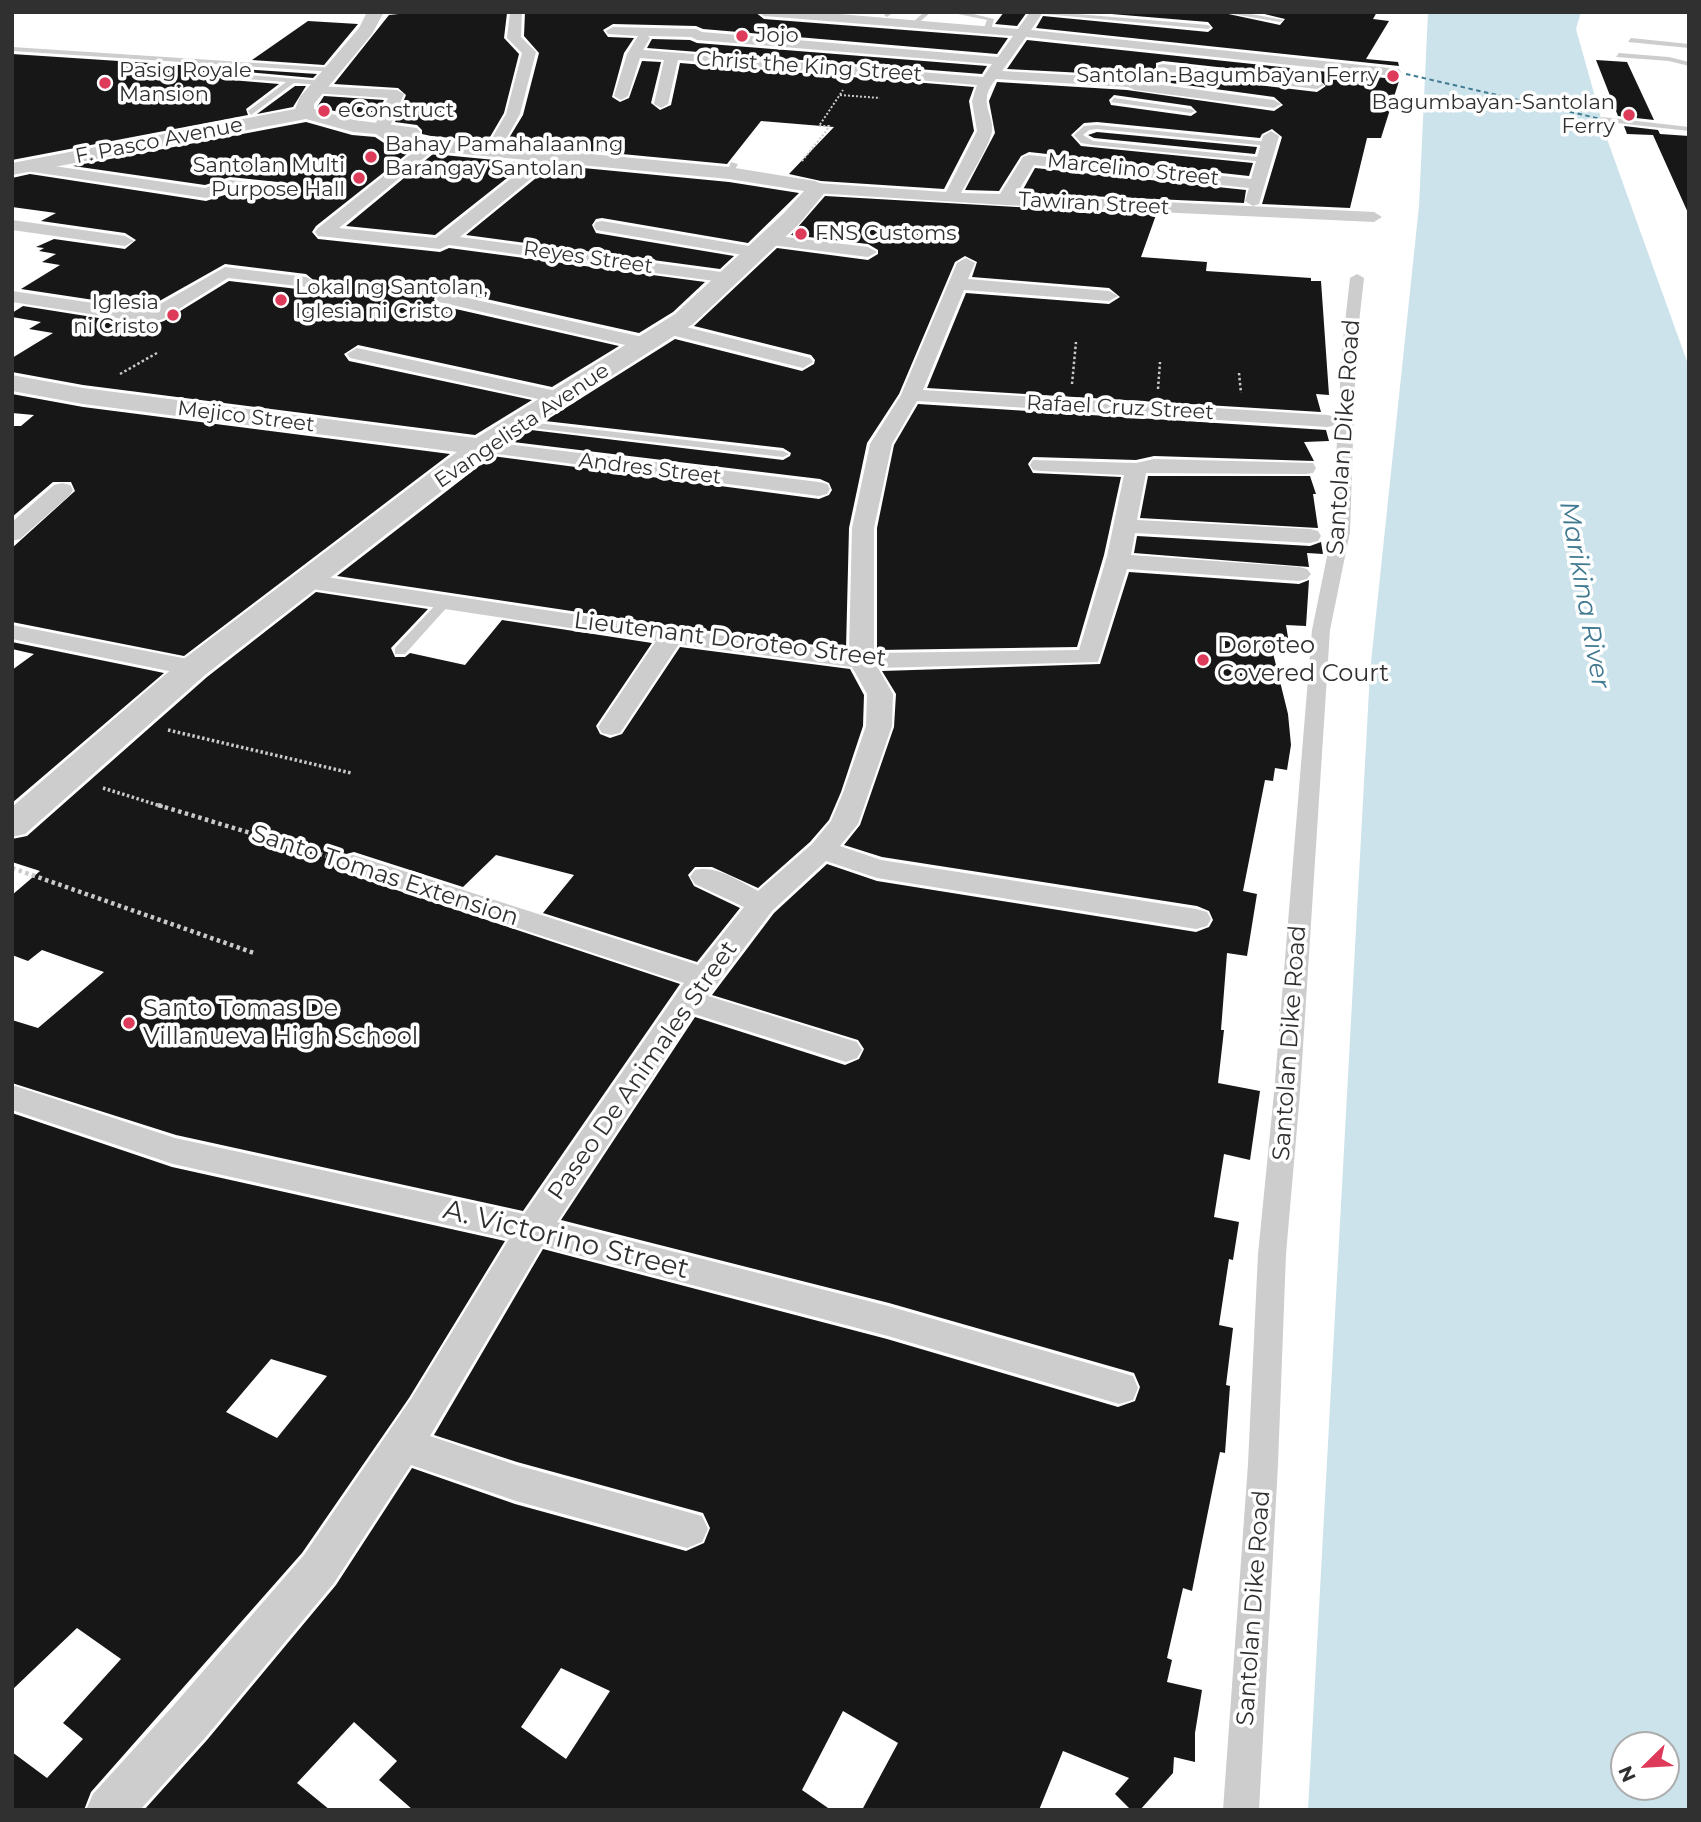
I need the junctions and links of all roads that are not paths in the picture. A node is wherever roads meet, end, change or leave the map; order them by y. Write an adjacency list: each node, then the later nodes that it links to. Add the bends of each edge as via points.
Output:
1 (376, 12): 30 (street)
2 (516, 12): 43 (street, via 514,38 529,52 513,114)
3 (764, 12): 8 (street)
4 (928, 12): 11 (lane)
5 (951, 12): 13 (lane, via 991,19)
6 (1224, 12): 7 (lane)
7 (1236, 13): 10 (lane)
8 (819, 15): 11 (street)
9 (1031, 20): 12 (lane); 13 (street); 17 (street); 23 (street)
10 (1280, 20)
11 (913, 25): 13 (street)
12 (1208, 27)
13 (987, 30)
14 (613, 31): 15 (street)
15 (647, 32): 20 (street); 23 (street)
16 (1631, 40): 18 (lane)
17 (1186, 43): 25 (street); 26 (street)
18 (1689, 46)
19 (12, 49): 30 (lane)
20 (634, 54): 22 (street, Christ the King Street); 33 (street)
21 (1619, 55): 24 (lane)
22 (673, 57): 28 (street, Christ the King Street); 35 (street)
23 (1000, 61): 28 (street)
24 (1689, 64)
25 (1163, 68): 31 (street); 32 (street)
26 (1394, 72)
27 (236, 76): 29 (lane)
28 (988, 78): 31 (street, Christ the King Street); 53 (street, via 977,112 985,131)
29 (292, 81): 30 (lane); 38 (lane)
30 (324, 81): 39 (street, via 303,107); 42 (street, via 397,94)
31 (1138, 84): 34 (street); 36 (street, Christ the King Street)
32 (1317, 85)
33 (621, 96)
34 (1114, 100): 37 (lane)
35 (661, 104)
36 (1274, 104)
37 (1191, 111)
38 (251, 113)
39 (306, 113): 42 (street); 47 (street, F. Pasco Avenue)
40 (1602, 119): 41 (lane)
41 (1689, 129)
42 (391, 133): 43 (street); 44 (street)
43 (500, 138): 46 (street)
44 (431, 145): 46 (street); 59 (street, Reyes Street, via 324,232 438,245)
45 (1269, 147): 45 (lane, via 1093,143 1078,135 1097,127); 48 (street)
46 (550, 155): 49 (street, via 597,163 732,169); 59 (street)
47 (19, 168): 51 (street, via 206,193 230,185)
48 (1257, 184): 54 (street, Marcelino Street, via 1029,160 1026,179); 55 (street)
49 (815, 188): 53 (street, Tawiran Street); 61 (street, Evangelista Avenue, via 807,203)
50 (1114, 188): 52 (street, Marcelino Street)
51 (278, 190)
52 (1153, 193)
53 (951, 197): 54 (street, Tawiran Street)
54 (1005, 200): 55 (street, Tawiran Street)
55 (1250, 212): 56 (street, Tawiran Street)
56 (1374, 217)
57 (12, 225): 60 (street)
58 (602, 226): 61 (street)
59 (447, 240): 64 (street, Reyes Street)
60 (125, 241)
61 (762, 246): 62 (street); 64 (street, Evangelista Avenue)
62 (868, 252)
63 (966, 262): 67 (street)
64 (729, 278): 71 (street, Evangelista Avenue)
65 (1357, 278): 114 (street, Santolan Dike Road, via 1349,349 1341,532 1321,630 1272,1254)
66 (306, 282): 68 (street, via 225,272 148,317)
67 (957, 284): 69 (street); 76 (street)
68 (12, 296)
69 (1110, 296)
70 (444, 298): 72 (street)
71 (670, 329): 72 (street, Evangelista Avenue); 74 (street)
72 (647, 344): 77 (street, Evangelista Avenue)
73 (357, 354): 77 (street)
74 (803, 362)
75 (12, 383): 80 (street, Mejico Street)
76 (911, 395): 78 (street, Rafael Cruz Street); 97 (street, via 881,444 863,528)
77 (561, 398): 79 (street, Evangelista Avenue)
78 (1328, 421)
79 (519, 424): 80 (street, Evangelista Avenue); 81 (lane)
80 (481, 447): 85 (street, Andres Street); 92 (street, Evangelista Avenue)
81 (783, 454)
82 (1041, 465): 84 (street)
83 (1305, 468): 84 (street, via 1154,465)
84 (1136, 469): 87 (street, Lieutenant Doroteo Street)
85 (819, 489)
86 (62, 490): 88 (street)
87 (1124, 526): 89 (street); 90 (street, Lieutenant Doroteo Street)
88 (12, 534)
89 (1310, 536)
90 (1118, 561): 91 (street); 97 (street, Lieutenant Doroteo Street, via 1089,657)
91 (1299, 574)
92 (306, 581): 93 (street, Lieutenant Doroteo Street); 98 (street, Evangelista Avenue)
93 (445, 602): 95 (street, Lieutenant Doroteo Street); 96 (lane)
94 (12, 632): 98 (street)
95 (672, 636): 97 (street, Lieutenant Doroteo Street); 99 (street)
96 (400, 651)
97 (861, 661): 101 (street, Paseo De Animales Street, via 880,694 879,726 844,824)
98 (192, 668): 100 (street, Evangelista Avenue)
99 (611, 727)
100 (12, 826)
101 (822, 850): 104 (street, Paseo De Animales Street); 105 (street, via 877,869)
102 (353, 864): 106 (street, Santo Tomas Extension, via 594,944)
103 (705, 877): 104 (street)
104 (762, 904): 106 (street, Paseo De Animales Street)
105 (1196, 919)
106 (696, 989): 107 (street, Santo Tomas Extension); 109 (street, Paseo De Animales Street)
107 (846, 1050)
108 (12, 1097): 109 (street, A. Victorino Street, via 173,1151)
109 (533, 1230): 110 (street, A. Victorino Street, via 888,1321); 111 (street, Paseo De Animales Street)
110 (1119, 1388)
111 (401, 1444): 112 (street, via 516,1483); 113 (street, Paseo De Animales Street, via 319,1569)
112 (688, 1529)
113 (109, 1810)
114 (1241, 1810)

